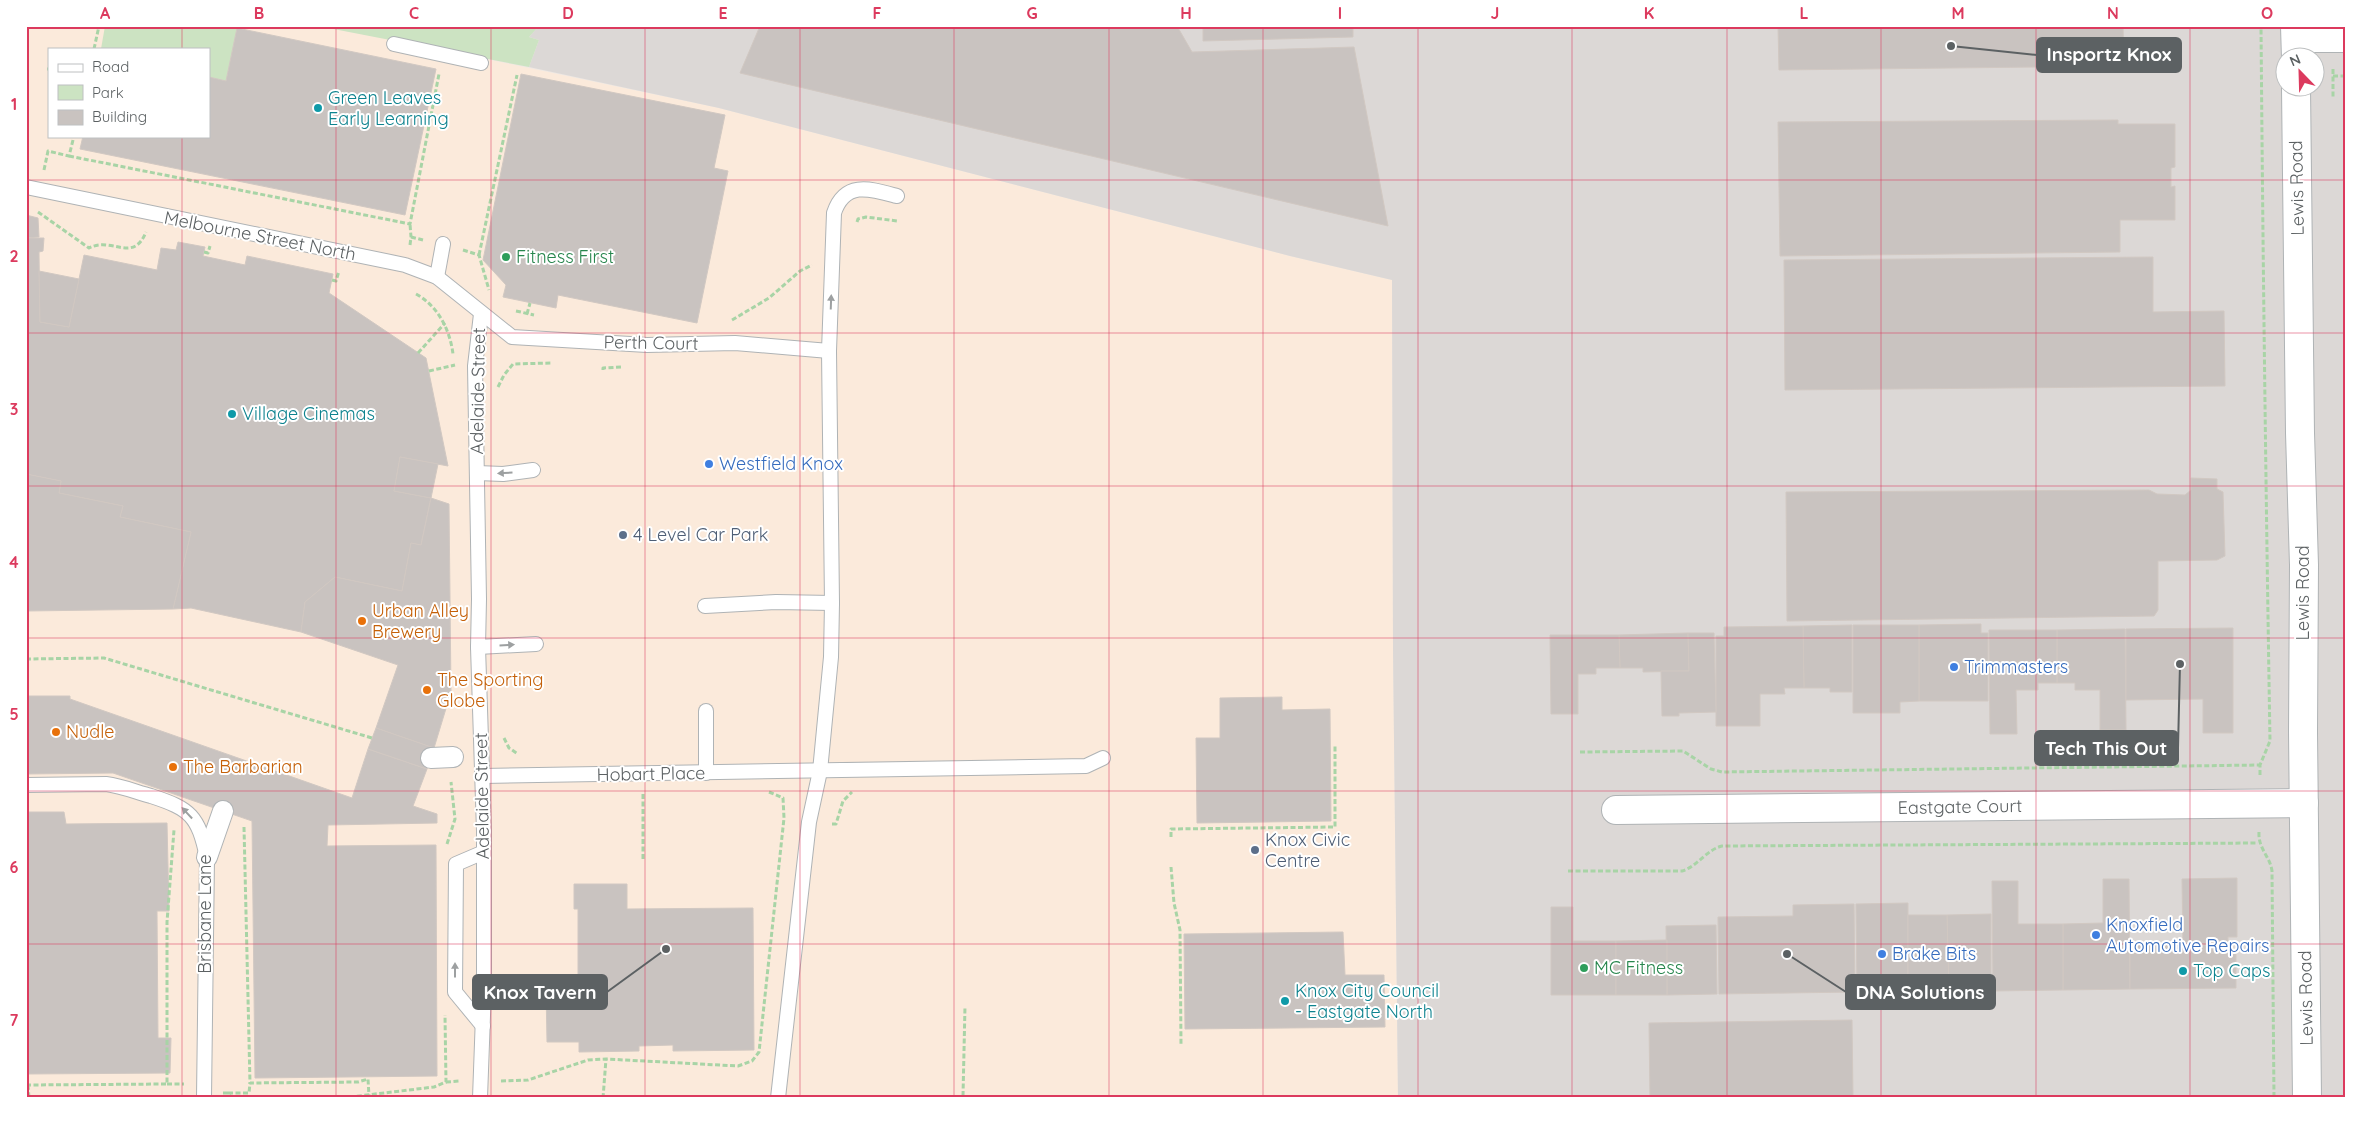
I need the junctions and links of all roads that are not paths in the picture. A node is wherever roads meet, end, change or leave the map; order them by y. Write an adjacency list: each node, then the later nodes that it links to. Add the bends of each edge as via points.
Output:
1 (2346, 38): 2 (street)
2 (2296, 41)
3 (394, 44): 4 (lane)
4 (481, 63)
5 (2296, 98): 26 (street, Lewis Road, via 2304,565)
6 (26, 186): 9 (lane, Melbourne Street North, via 405,265)
7 (897, 196): 11 (lane, one-way to 7, via 837,203 850,191 861,188)
8 (443, 244): 9 (lane)
9 (436, 277): 10 (lane, Melbourne Street North)
10 (481, 314): 11 (lane, Perth Court, via 512,338 647,345 735,343); 13 (lane, Adelaide Street, via 475,366)
11 (829, 351): 14 (lane)
12 (533, 470): 13 (lane, one-way to 13)
13 (477, 473): 17 (lane, Adelaide Street)
14 (832, 603): 15 (lane); 22 (lane, via 831,657)
15 (705, 606)
16 (536, 644): 17 (lane, one-way to 16)
17 (478, 647): 24 (lane, Adelaide Street)
18 (706, 710): 23 (lane)
19 (430, 758): 20 (street)
20 (453, 758)
21 (1103, 758): 22 (lane, Hobart Place, via 1086,766)
22 (820, 770): 23 (lane, Hobart Place); 34 (lane, via 809,822)
23 (706, 773): 24 (lane, Hobart Place)
24 (483, 776): 29 (lane, Adelaide Street)
25 (26, 785): 30 (lane, Brisbane Lane, one-way to 25, via 191,815 178,805 106,784)
26 (2304, 803): 27 (street, Eastgate Court); 35 (street, Lewis Road)
27 (1616, 810)
28 (223, 811): 30 (street)
29 (484, 852): 31 (lane, Adelaide Street); 31 (lane, one-way to 29, via 455,992 455,982 456,864)
30 (207, 857): 32 (lane, Brisbane Lane)
31 (483, 1026): 33 (lane, Adelaide Street)
32 (204, 1098)
33 (480, 1098)
34 (778, 1098)
35 (2308, 1098)

